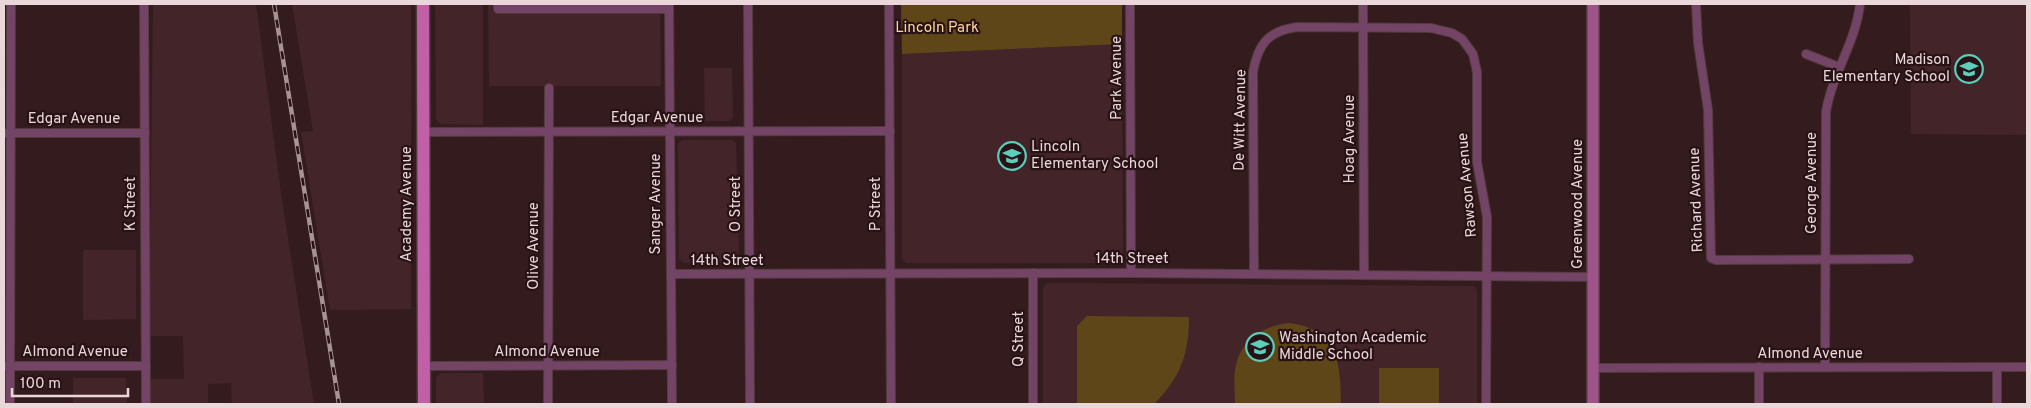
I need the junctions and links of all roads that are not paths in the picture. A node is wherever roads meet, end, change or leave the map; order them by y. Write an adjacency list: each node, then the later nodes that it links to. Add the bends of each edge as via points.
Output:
1 (11, 4): 23 (street)
2 (144, 4): 24 (street, K Street)
3 (423, 4): 20 (main road, Academy Avenue)
4 (498, 4): 12 (street, via 498,9)
5 (748, 4): 18 (street, O Street)
6 (889, 4): 19 (street, P Street)
7 (1130, 4): 28 (street, Park Avenue)
8 (1363, 4): 14 (street, Hoag Avenue)
9 (1594, 4): 35 (street, Greenwood Avenue)
10 (1696, 4): 26 (street, Richard Avenue, via 1708,110 1711,258)
11 (1860, 4): 16 (street, George Avenue, via 1857,24)
12 (612, 6): 13 (street)
13 (669, 6): 22 (street, Sanger Avenue)
14 (1363, 28): 32 (street, De Witt Avenue, via 1286,28 1274,34 1259,49 1253,72); 33 (street, Hoag Avenue); 34 (street, Rawson Avenue, via 1440,29 1462,39 1473,54 1477,72 1477,162 1487,217)
15 (1806, 54): 16 (street)
16 (1839, 67): 26 (street, George Avenue, via 1826,112)
17 (548, 88): 21 (street, Olive Avenue)
18 (750, 131): 19 (street, Edgar Avenue); 22 (street, Edgar Avenue); 30 (street, O Street)
19 (890, 131): 31 (street, P Street)
20 (423, 132): 21 (street, Edgar Avenue); 39 (main road, Academy Avenue)
21 (548, 132): 22 (street, Edgar Avenue); 40 (street, Olive Avenue)
22 (670, 132): 29 (street, Sanger Avenue)
23 (7, 133): 24 (street, Edgar Avenue); 37 (street)
24 (145, 133): 38 (street, K Street)
25 (1909, 259): 26 (street, Richard Avenue)
26 (1825, 260): 41 (street, George Avenue)
27 (1033, 273): 28 (street, 14th Street); 31 (street, 14th Street); 53 (street, Q Street)
28 (1131, 273): 32 (street, 14th Street)
29 (671, 274): 30 (street, 14th Street); 36 (street, Sanger Avenue)
30 (749, 274): 31 (street, 14th Street); 51 (street, O Street)
31 (890, 274): 52 (street, P Street)
32 (1254, 274): 33 (street, 14th Street)
33 (1364, 274): 34 (street, 14th Street)
34 (1487, 276): 35 (street, 14th Street); 54 (street, Rawson Avenue)
35 (1593, 277): 44 (street, Greenwood Avenue)
36 (672, 365): 40 (street, Almond Avenue); 50 (street, Sanger Avenue)
37 (7, 366): 38 (street, Almond Avenue); 46 (street)
38 (146, 366): 47 (street, K Street)
39 (424, 366): 40 (street, Almond Avenue); 48 (main road, Academy Avenue)
40 (548, 366): 49 (street, Olive Avenue)
41 (1825, 367): 42 (street, Almond Avenue); 45 (street, Almond Avenue)
42 (1997, 367): 43 (street, Almond Avenue); 57 (street)
43 (2027, 367)
44 (1593, 368): 45 (street, Almond Avenue); 55 (street, Greenwood Avenue)
45 (1759, 368): 56 (street)
46 (10, 404)
47 (146, 404)
48 (424, 404)
49 (548, 404)
50 (672, 404)
51 (750, 404)
52 (891, 404)
53 (1033, 404)
54 (1486, 404)
55 (1593, 404)
56 (1759, 404)
57 (1996, 404)

